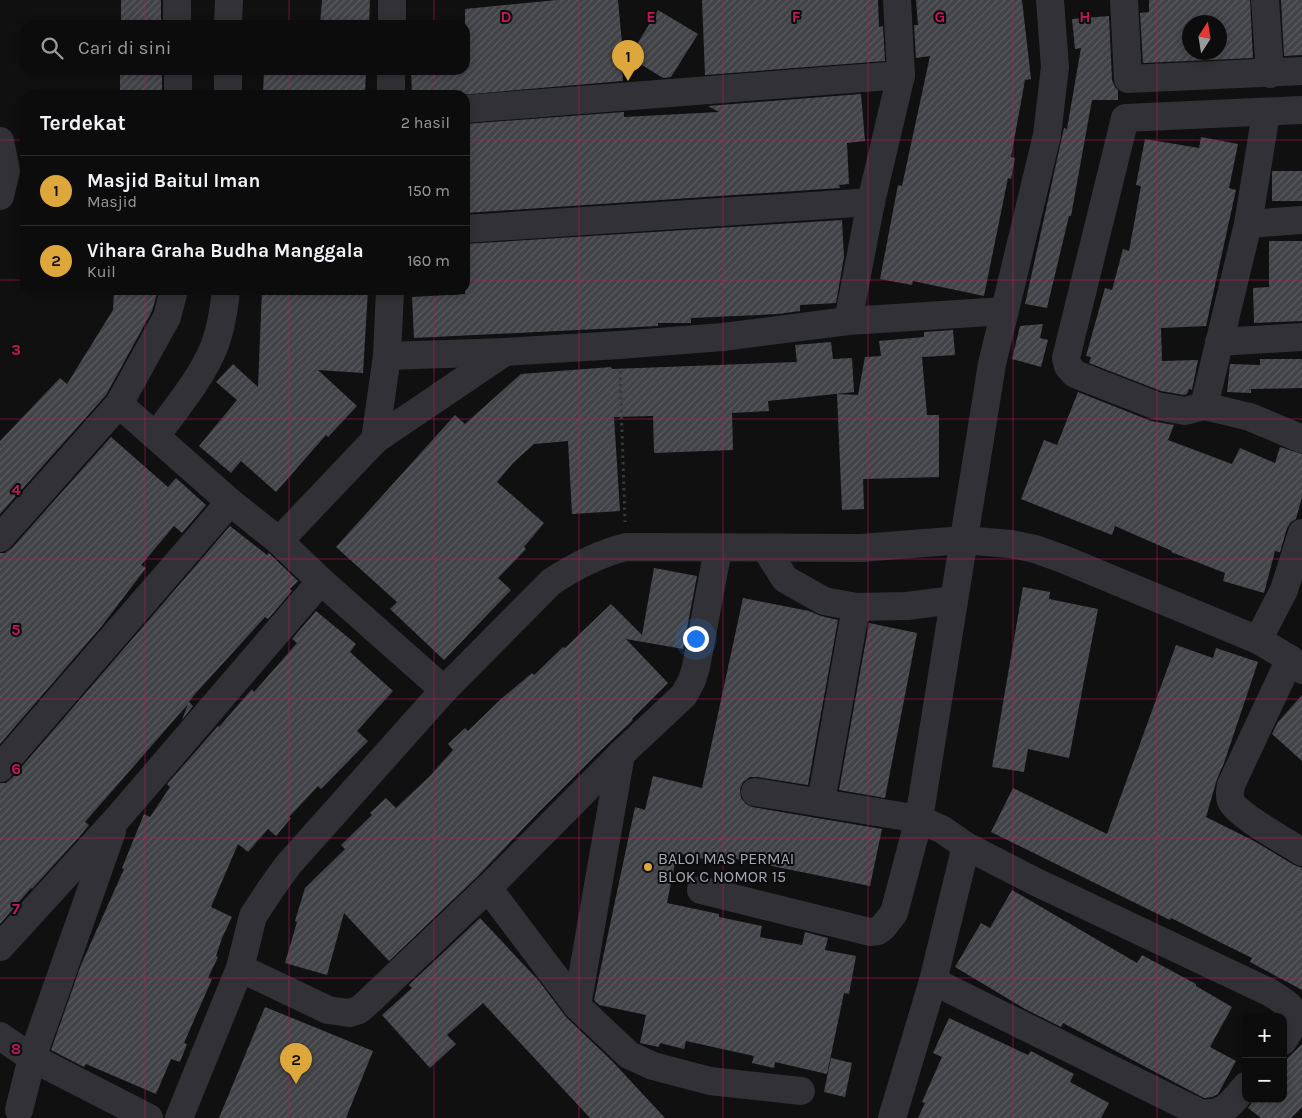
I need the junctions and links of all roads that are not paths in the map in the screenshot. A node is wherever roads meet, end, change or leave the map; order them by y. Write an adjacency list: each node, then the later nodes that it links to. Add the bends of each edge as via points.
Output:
1 (177, 0): 8 (street)
2 (229, 0): 9 (street)
3 (392, 0): 10 (street)
4 (897, 0): 16 (street)
5 (1050, 0): 32 (street, via 1055,67 1046,135)
6 (1124, 0): 12 (street, via 1128,79)
7 (1265, 0): 12 (street)
8 (177, 20)
9 (228, 20)
10 (392, 20)
11 (1302, 71): 12 (street)
12 (1270, 74)
13 (178, 75): 17 (street)
14 (228, 75): 18 (street)
15 (391, 75): 19 (street)
16 (901, 75): 20 (street); 25 (street)
17 (178, 90)
18 (228, 90)
19 (391, 90)
20 (470, 109)
21 (1302, 110): 22 (street)
22 (1266, 113): 27 (street); 39 (street, via 1125,118 1068,346 1068,366 1075,374 1157,406 1186,411)
23 (0, 141): 24 (street, via 6,171)
24 (0, 196)
25 (871, 202): 28 (street); 33 (street)
26 (1302, 220): 27 (street)
27 (1248, 224): 35 (street)
28 (470, 229)
29 (173, 295): 38 (street, via 167,317)
30 (225, 295): 40 (street, via 214,348)
31 (390, 295): 37 (street)
32 (1005, 311): 33 (street); 46 (street, via 992,364)
33 (848, 321): 36 (street, via 723,337)
34 (1302, 338): 35 (street)
35 (1220, 342): 39 (street)
36 (505, 352): 37 (street); 42 (street)
37 (386, 356): 42 (street)
38 (120, 404): 40 (street); 45 (street)
39 (1204, 406): 41 (street, via 1250,417)
40 (156, 436): 43 (street)
41 (1302, 439)
42 (375, 440): 47 (street)
43 (230, 502): 47 (street); 58 (street)
44 (1302, 533): 51 (street)
45 (0, 538)
46 (963, 540): 48 (street, via 861,548); 52 (street); 54 (street, via 1035,549)
47 (279, 541): 50 (street)
48 (766, 548): 49 (street); 53 (street, via 784,579 824,601)
49 (718, 549): 56 (street, via 626,547 569,569 551,582); 57 (street, via 689,688)
50 (321, 581): 56 (street); 62 (street)
51 (1293, 594): 54 (street)
52 (954, 600): 53 (street, via 907,606); 61 (street)
53 (856, 607): 60 (street)
54 (1258, 640): 55 (street)
55 (1296, 664): 64 (street, via 1229,793 1240,812)
56 (444, 690): 68 (street, via 270,890 254,916)
57 (621, 754): 65 (street); 70 (street)
58 (0, 768)
59 (755, 792): 60 (street)
60 (821, 802): 61 (street)
61 (919, 819): 63 (street); 66 (street, via 894,912 878,931 870,932)
62 (116, 820): 67 (street); 73 (street)
63 (966, 846): 69 (street); 71 (street, via 1134,930 1269,992 1290,1005 1294,1022)
64 (1302, 852)
65 (488, 888): 68 (street, via 359,1010 349,1013 328,1010); 70 (street)
66 (701, 890)
67 (0, 947)
68 (240, 968): 79 (street)
69 (934, 981): 77 (street); 80 (street)
70 (577, 1006): 74 (street, via 629,1055 653,1066 710,1081)
71 (1287, 1034)
72 (0, 1036): 73 (street)
73 (32, 1058): 76 (street); 78 (street)
74 (801, 1091)
75 (1242, 1091): 77 (street, via 1220,1112)
76 (19, 1111)
77 (1189, 1114)
78 (149, 1118)
79 (179, 1118)
80 (892, 1118)

